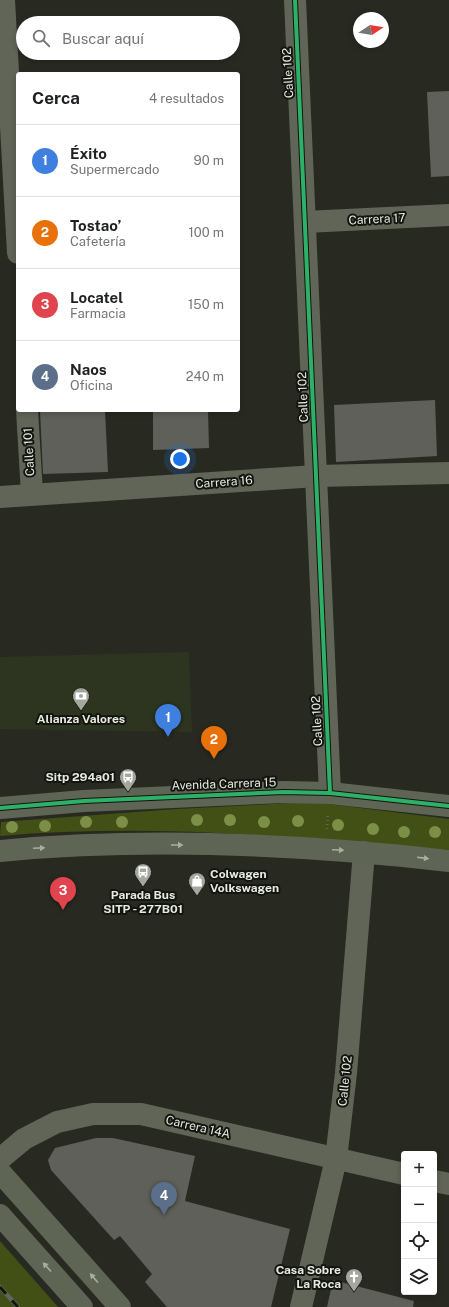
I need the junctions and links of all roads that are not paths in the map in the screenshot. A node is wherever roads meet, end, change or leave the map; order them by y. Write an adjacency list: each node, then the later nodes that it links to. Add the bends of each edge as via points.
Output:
1 (4, 0): 4 (street)
2 (295, 0): 5 (street, Calle 102)
3 (449, 215): 5 (street, Carrera 17)
4 (16, 218)
5 (305, 222): 8 (street, Calle 102)
6 (27, 412): 9 (street, Calle 101)
7 (449, 473): 8 (street, Carrera 16)
8 (316, 476): 9 (street, Carrera 16); 11 (street, Calle 102)
9 (32, 494): 10 (street, Carrera 16)
10 (0, 496)
11 (330, 793): 12 (main road, Avenida Carrera 15); 13 (main road, Avenida Carrera 15, via 240,793)
12 (449, 806)
13 (0, 808)
14 (0, 851): 15 (main road, one-way to 15, via 138,844 254,845)
15 (364, 852): 16 (main road, one-way to 16); 18 (street, Calle 102, via 346,1073)
16 (449, 861)
17 (0, 1159): 18 (street, Carrera 14A, via 24,1139 57,1122 93,1114 141,1114)
18 (336, 1159): 20 (street, Carrera 14A); 26 (street, Calle 102)
19 (0, 1172): 25 (main road, one-way to 19)
20 (401, 1173)
21 (437, 1182): 22 (street)
22 (449, 1184)
23 (0, 1215): 24 (main road, one-way to 23)
24 (82, 1307)
25 (120, 1307)
26 (301, 1307)

